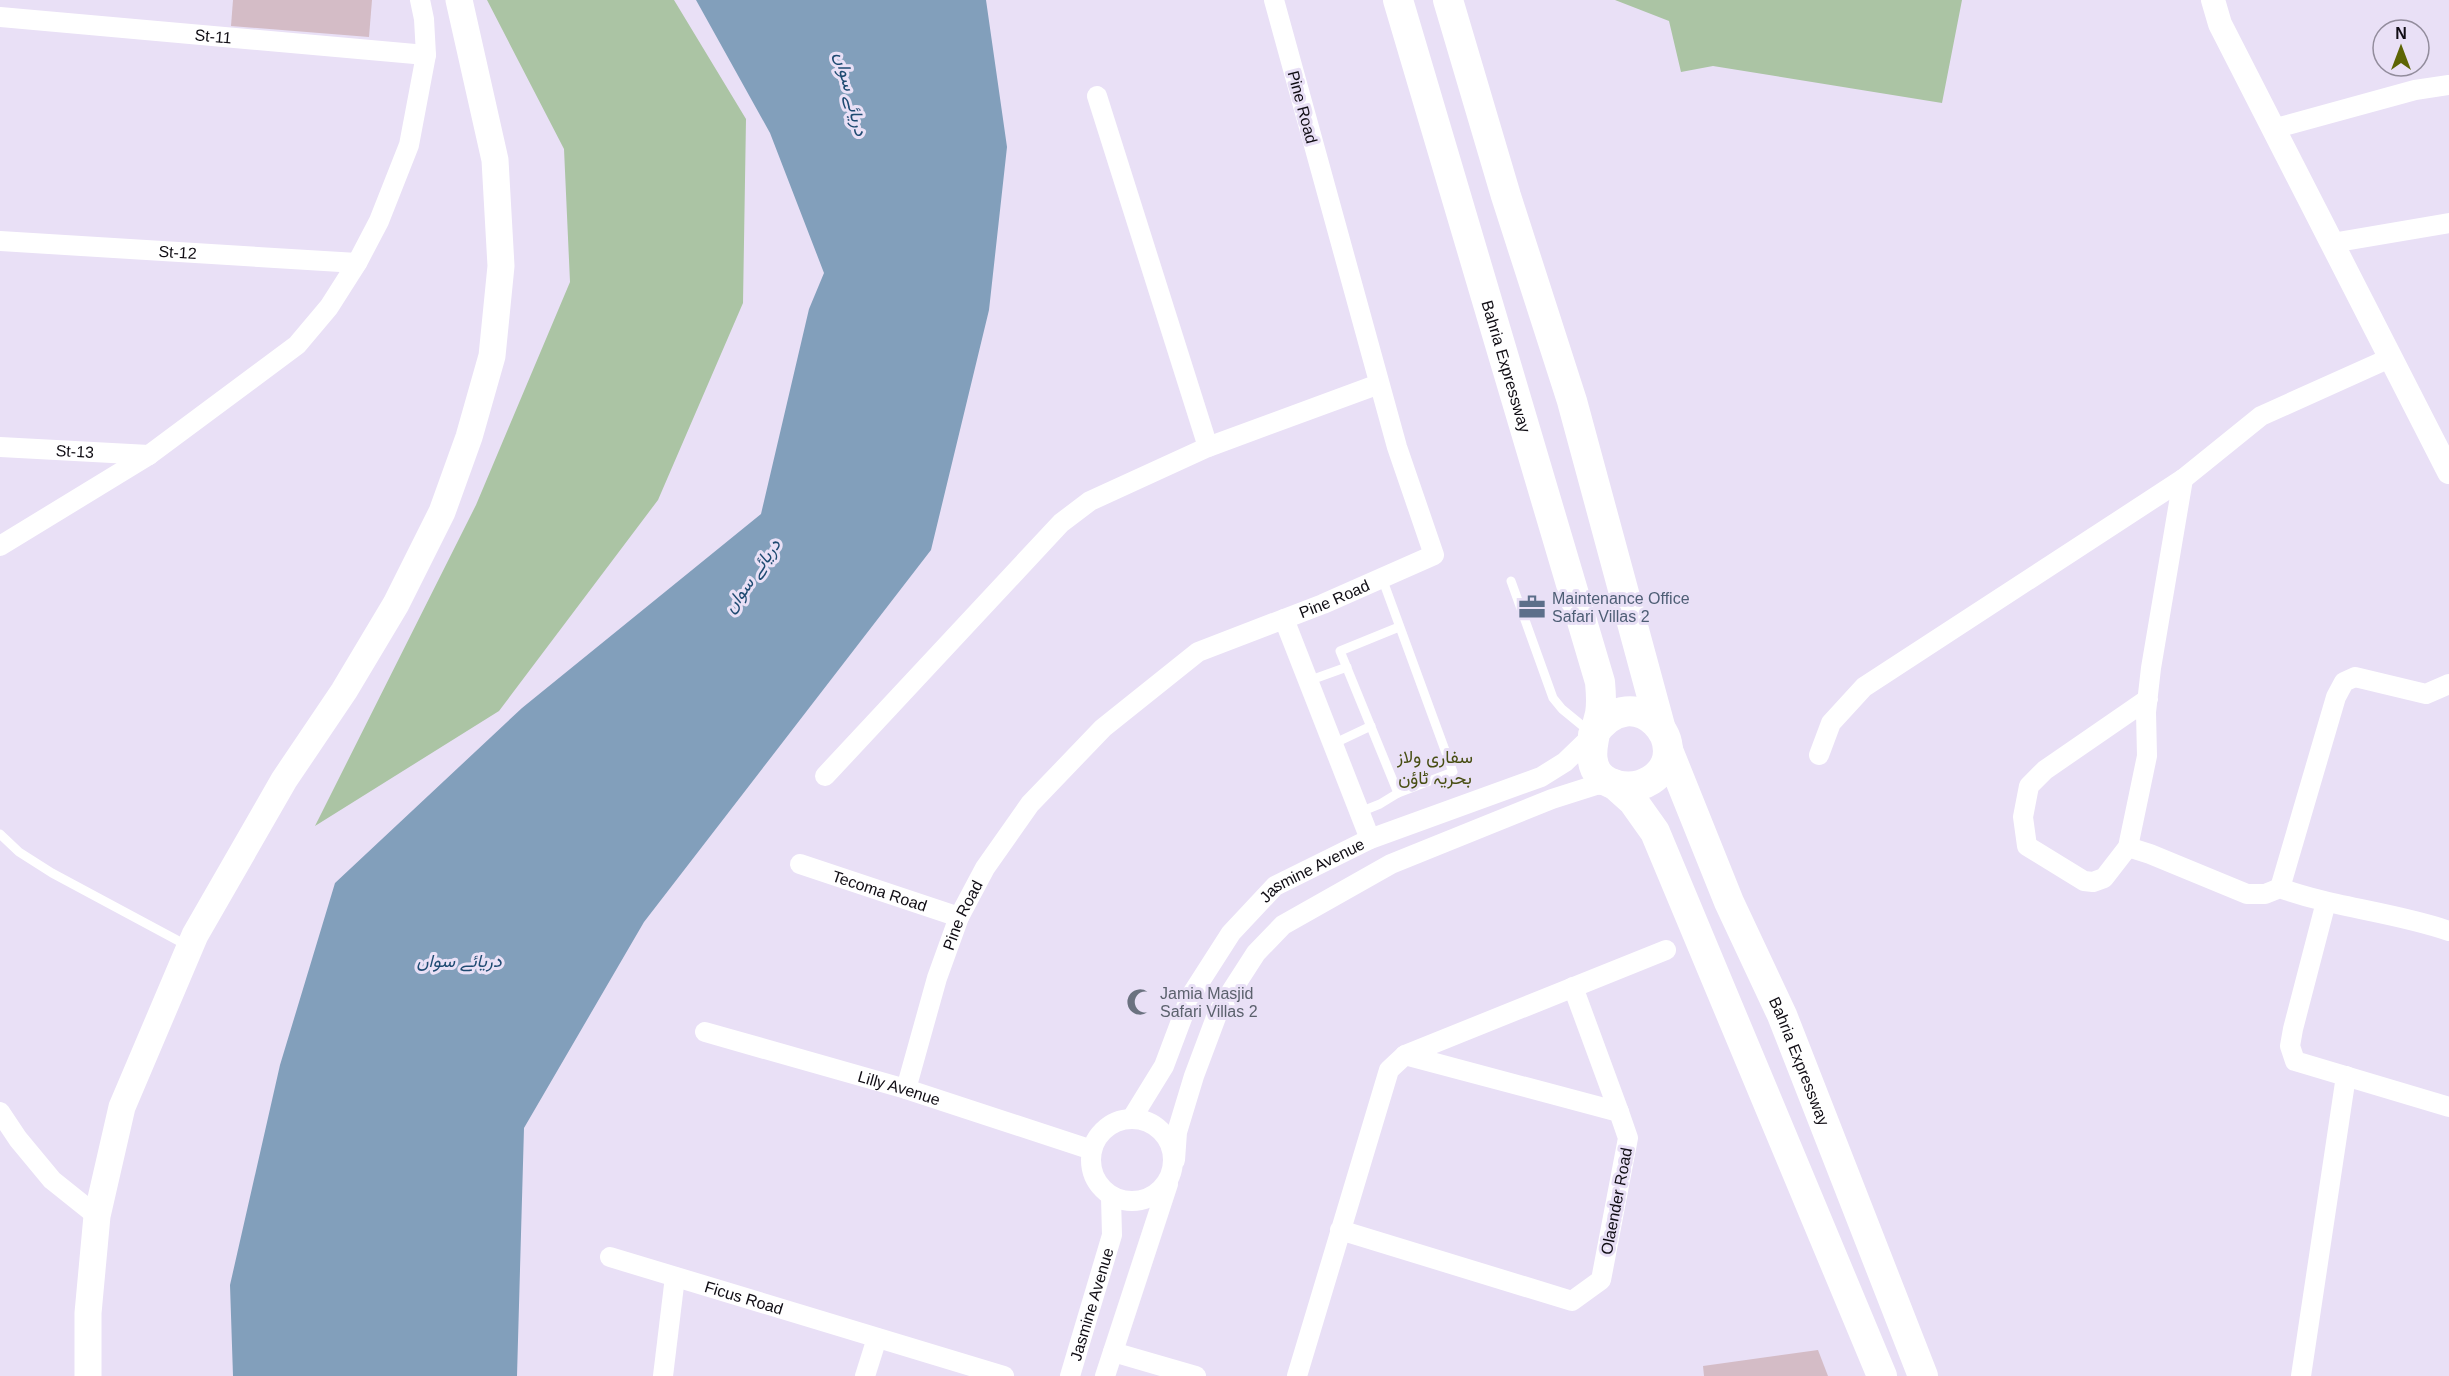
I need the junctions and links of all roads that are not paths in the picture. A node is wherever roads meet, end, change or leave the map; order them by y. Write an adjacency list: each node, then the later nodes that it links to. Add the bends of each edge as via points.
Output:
1 (420, 0): 8 (street)
2 (459, 0): 50 (main road, via 495,160 501,266 492,356 442,512 396,604 284,780)
3 (1274, 0): 17 (street, Pine Road)
4 (1398, 0): 34 (main road, Bahria Expressway, via 1600,682 1601,704)
5 (1448, 0): 35 (main road, Bahria Expressway, via 1572,401)
6 (2213, 0): 11 (street, via 2220,24)
7 (0, 17): 8 (street, St-11)
8 (426, 55): 15 (street, via 409,145 379,221)
9 (2449, 84): 11 (street)
10 (1097, 96): 20 (street)
11 (2273, 129): 14 (street)
12 (2449, 223): 14 (street)
13 (0, 241): 15 (street, St-12)
14 (2332, 243): 16 (street)
15 (357, 263): 21 (street, via 329,307 297,345)
16 (2390, 358): 18 (street); 23 (street, via 2261,416)
17 (1379, 384): 20 (street); 25 (street, Pine Road, via 1434,555)
18 (2442, 442): 22 (street)
19 (0, 447): 21 (street, St-13)
20 (1208, 447): 38 (street, via 1090,501 1061,523)
21 (149, 455): 24 (street)
22 (2449, 472)
23 (2183, 479): 32 (street); 37 (street, via 1864,687 1831,723)
24 (0, 546)
25 (1382, 578): 27 (street, Pine Road); 28 (lane)
26 (1511, 581): 34 (lane, via 1553,698)
27 (1284, 619): 30 (street); 48 (street, Pine Road, via 1198,652 1103,728 1030,804 985,868)
28 (1399, 627): 29 (lane, via 1340,651); 40 (lane, via 1452,772)
29 (1347, 667): 30 (lane); 33 (lane)
30 (1308, 681): 36 (street)
31 (2449, 684): 46 (street, via 2426,694 2355,677 2344,682)
32 (2148, 699): 44 (street, via 2147,756); 44 (street, via 2045,770 2029,786 2023,817 2027,846 2084,881 2104,878)
33 (1371, 726): 36 (lane); 40 (lane)
34 (1593, 735): 35 (main road, via 1608,717 1630,711 1652,718); 39 (main road, via 1592,758 1596,769); 43 (street, Jasmine Avenue, via 1565,762 1541,777)
35 (1664, 738): 39 (main road, via 1664,765 1655,777 1643,785); 80 (main road, Bahria Expressway, via 1729,902 1782,1016)
36 (1333, 744): 41 (street)
37 (1819, 755)
38 (825, 776)
39 (1614, 784): 62 (street, Jasmine Avenue, via 1583,788 1552,799 1391,864 1283,925 1256,953 1218,1012 1177,1132); 79 (main road, via 1633,801 1655,832)
40 (1398, 793): 41 (lane)
41 (1360, 812): 43 (street)
42 (0, 834): 50 (lane, via 52,873)
43 (1370, 839): 60 (street, Jasmine Avenue, via 1275,886 1231,933 1190,998 1164,1066)
44 (2128, 847): 46 (street, via 2247,894 2265,894)
45 (800, 864): 48 (street, Tecoma Road)
46 (2280, 888): 47 (street)
47 (2326, 902): 49 (street, via 2420,921); 55 (street, via 2290,1046 2295,1061)
48 (959, 917): 56 (street, Pine Road, via 937,978)
49 (2449, 931)
50 (190, 947): 65 (main road, via 122,1107)
51 (1666, 950): 52 (street)
52 (1573, 987): 54 (street); 59 (street)
53 (705, 1032): 56 (street, Lilly Avenue)
54 (1405, 1055): 59 (street); 66 (street, via 1389,1070)
55 (2346, 1076): 57 (street); 81 (street)
56 (906, 1089): 61 (street, Lilly Avenue)
57 (2449, 1107)
58 (0, 1112): 65 (street, via 52,1180)
59 (1619, 1112): 66 (street, Olaender Road, via 1628,1138 1601,1280 1572,1301)
60 (1132, 1118): 61 (street, via 1111,1124); 62 (street, via 1154,1124 1169,1139)
61 (1092, 1149): 64 (street, via 1090,1160 1096,1181)
62 (1175, 1160): 63 (street)
63 (1169, 1181): 64 (street, via 1154,1197 1132,1202); 70 (street)
64 (1111, 1197): 75 (street, Jasmine Avenue, via 1112,1234)
65 (97, 1216): 71 (main road, via 88,1313)
66 (1340, 1230): 78 (street)
67 (610, 1257): 68 (street, Ficus Road)
68 (675, 1277): 69 (street, Ficus Road); 72 (street)
69 (877, 1338): 73 (street); 74 (street, Ficus Road)
70 (1113, 1352): 76 (street); 77 (street)
71 (88, 1376)
72 (663, 1376)
73 (865, 1376)
74 (1004, 1376)
75 (1070, 1376)
76 (1106, 1376)
77 (1196, 1376)
78 (1297, 1376)
79 (1882, 1376)
80 (1923, 1376)
81 (2301, 1376)

